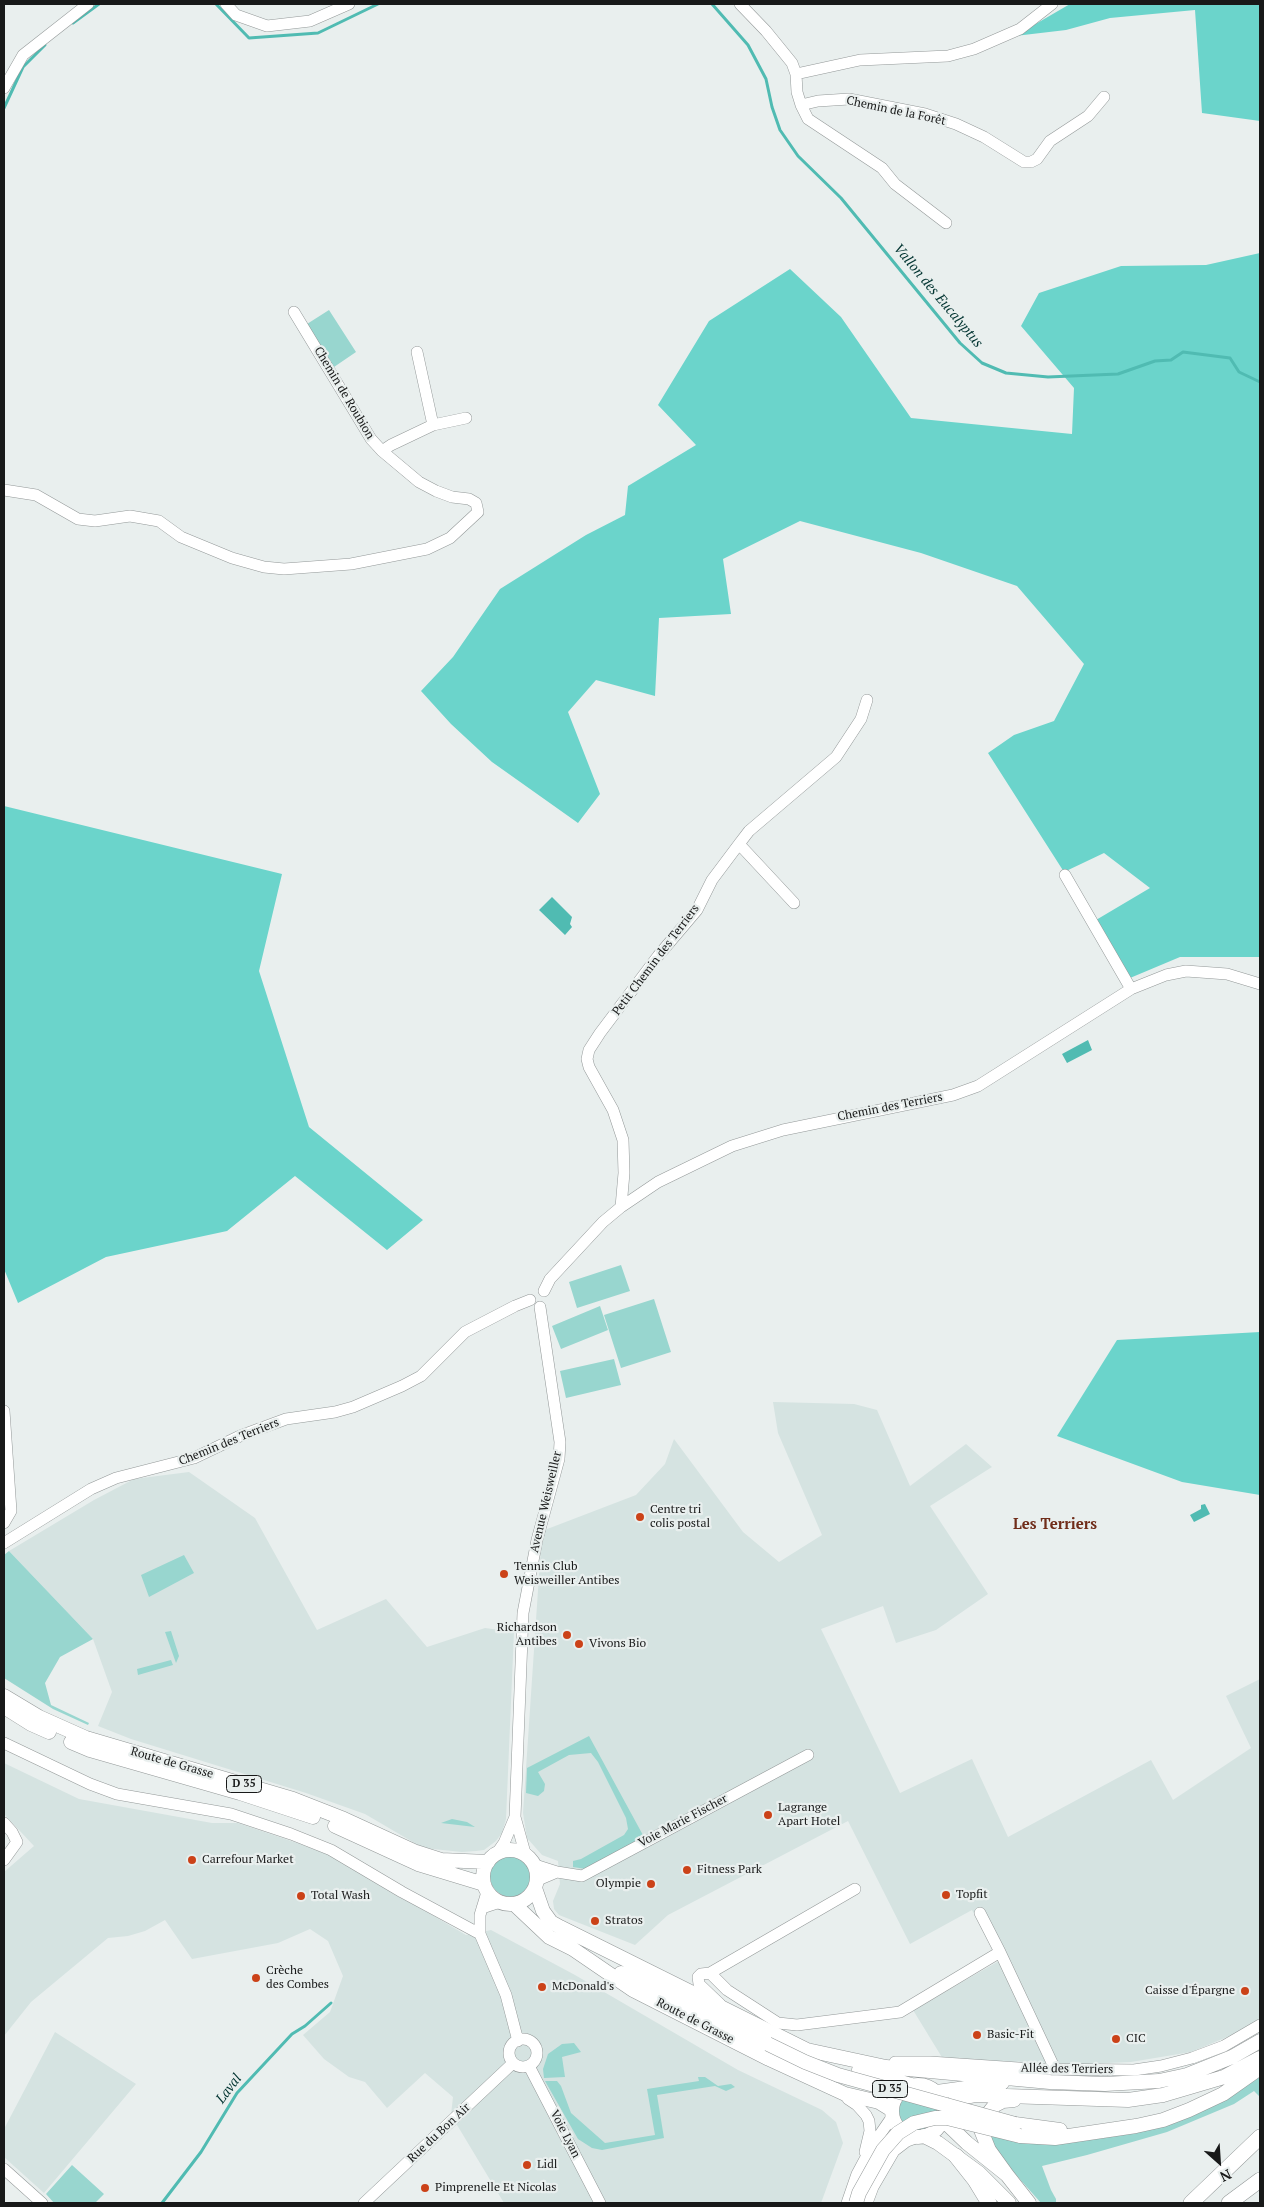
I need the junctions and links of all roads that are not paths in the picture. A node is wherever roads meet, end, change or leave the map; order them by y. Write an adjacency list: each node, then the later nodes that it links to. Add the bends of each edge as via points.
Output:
1 (88, 4): 7 (street, via 23,55)
2 (226, 4): 3 (street, via 236,15 267,26 310,20)
3 (349, 4)
4 (740, 4): 6 (street, via 766,31)
5 (1052, 4): 6 (street, via 1020,29 948,56 860,60)
6 (796, 74): 9 (street)
7 (4, 88)
8 (1104, 97): 9 (street, Chemin de la Forêt, via 1088,116 1059,133 1038,159 1031,162 1024,162 956,124 925,114 849,99)
9 (801, 104): 10 (street, via 808,119 882,168 895,184)
10 (946, 223)
11 (294, 312): 15 (street, Chemin de Roubion, via 371,439)
12 (417, 352): 14 (street)
13 (466, 418): 14 (street)
14 (433, 425): 15 (street)
15 (382, 451): 16 (street, Chemin de Roubion, via 419,482 436,491 476,503 478,512 450,538 427,549 351,564 284,569 232,558 181,537 159,521 130,516 95,521 78,519 36,495)
16 (4, 490)
17 (867, 700): 18 (street, Petit Chemin des Terriers, via 860,719 836,757)
18 (738, 844): 20 (street); 23 (street, Petit Chemin des Terriers, via 712,880 696,910 652,963 589,1050 589,1067 612,1110 623,1140)
19 (1065, 876): 22 (street)
20 (794, 903)
21 (1260, 984): 22 (street, Chemin des Terriers, via 1227,974 1186,971)
22 (1131, 989): 23 (street, Chemin des Terriers, via 978,1086 953,1095 834,1118 754,1139 658,1182)
23 (621, 1208): 24 (street, Chemin des Terriers, via 603,1222 550,1278 544,1291 534,1291)
24 (535, 1304): 27 (street, Chemin des Terriers, via 515,1306 465,1332 421,1376 402,1386 353,1407 286,1419 194,1458 116,1478 91,1489); 32 (street, Avenue Weisweiller, via 560,1442 524,1613)
25 (4, 1411): 26 (street, via 11,1511)
26 (4, 1523)
27 (4, 1543)
28 (4, 1696): 35 (main road, Route de Grasse / D 35, via 38,1717 86,1738 293,1799 416,1852 441,1860)
29 (4, 1708): 40 (main road, Route de Grasse / D 35, via 31,1724 90,1750 295,1811 418,1864)
30 (4, 1743): 45 (street, via 117,1794 231,1814 331,1850)
31 (808, 1755): 38 (street, Voie Marie Fischer, via 582,1876)
32 (515, 1817): 34 (street, Avenue Weisweiller); 35 (street, Avenue Weisweiller, via 504,1843)
33 (4, 1823): 36 (street, via 17,1842)
34 (525, 1853): 35 (main road, via 511,1849); 37 (main road)
35 (492, 1857): 40 (main road, via 483,1876)
36 (4, 1860)
37 (535, 1865): 38 (street, Voie Marie Fischer); 39 (main road)
38 (557, 1872): 39 (street)
39 (536, 1884): 42 (main road, via 522,1901); 49 (main road, Route de Grasse / D 35, via 542,1911 551,1922)
40 (486, 1888): 42 (main road); 43 (street)
41 (855, 1889): 48 (street)
42 (507, 1903): 43 (street); 46 (main road, Route de Grasse / D 35, via 549,1937)
43 (482, 1908): 45 (street)
44 (980, 1914): 47 (street)
45 (480, 1934): 51 (street, via 506,1995)
46 (573, 1950): 62 (main road, Route de Grasse / D 35, via 633,1990 769,2060); 66 (main road, D 35, bridge, via 805,2062)
47 (1000, 1952): 48 (street, via 900,2012 797,2025 778,2023); 59 (street)
48 (705, 1974): 49 (street, via 698,1977 699,1984)
49 (725, 2009): 53 (main road, Route de Grasse / D 35)
50 (1260, 2025): 59 (street, Allée des Terriers, via 1224,2046 1161,2066)
51 (518, 2041): 55 (street, via 510,2051); 57 (street, via 525,2039 537,2049 537,2056)
52 (1260, 2041): 59 (main road, via 1210,2067 1159,2081 1105,2084)
53 (807, 2050): 56 (main road); 60 (main road, Route de Grasse / D 35, via 836,2063)
54 (1260, 2058): 63 (main road, via 1224,2077 1162,2095 1128,2100)
55 (514, 2063): 57 (street, via 521,2067); 75 (street, Rue du Bon Air)
56 (866, 2064): 59 (main road); 59 (street, Allée des Terriers, via 930,2062)
57 (529, 2066): 76 (street, Voie Lyan)
58 (1260, 2068): 66 (main road, D 35, via 1223,2094 1189,2110 1136,2126 1101,2131)
59 (1052, 2075): 61 (main road)
60 (911, 2085): 61 (main road, via 922,2084); 64 (main road, via 897,2094)
61 (937, 2092): 65 (main road, via 944,2102)
62 (845, 2094): 64 (main road, Route de Grasse / D 35, via 879,2102); 70 (street, via 869,2121)
63 (1062, 2098): 65 (main road, via 976,2094 961,2098); 72 (main road, via 1003,2101 989,2111 981,2130 983,2139)
64 (892, 2114): 67 (main road, via 902,2131); 70 (street)
65 (944, 2115): 67 (main road, via 936,2130); 72 (main road, via 967,2143)
66 (1018, 2130): 78 (main road, bridge, via 948,2118 914,2123 891,2139 883,2150)
67 (921, 2137): 69 (main road); 79 (street, via 907,2141 894,2151)
68 (1260, 2137): 83 (highway)
69 (956, 2156): 80 (highway); 81 (main road, via 980,2173)
70 (863, 2164): 77 (street)
71 (4, 2169): 74 (street)
72 (1007, 2175): 82 (main road)
73 (1260, 2180): 84 (highway)
74 (42, 2203)
75 (364, 2203)
76 (600, 2203)
77 (847, 2203)
78 (856, 2203)
79 (867, 2203)
80 (988, 2203)
81 (1009, 2203)
82 (1029, 2203)
83 (1190, 2203)
84 (1229, 2203)

